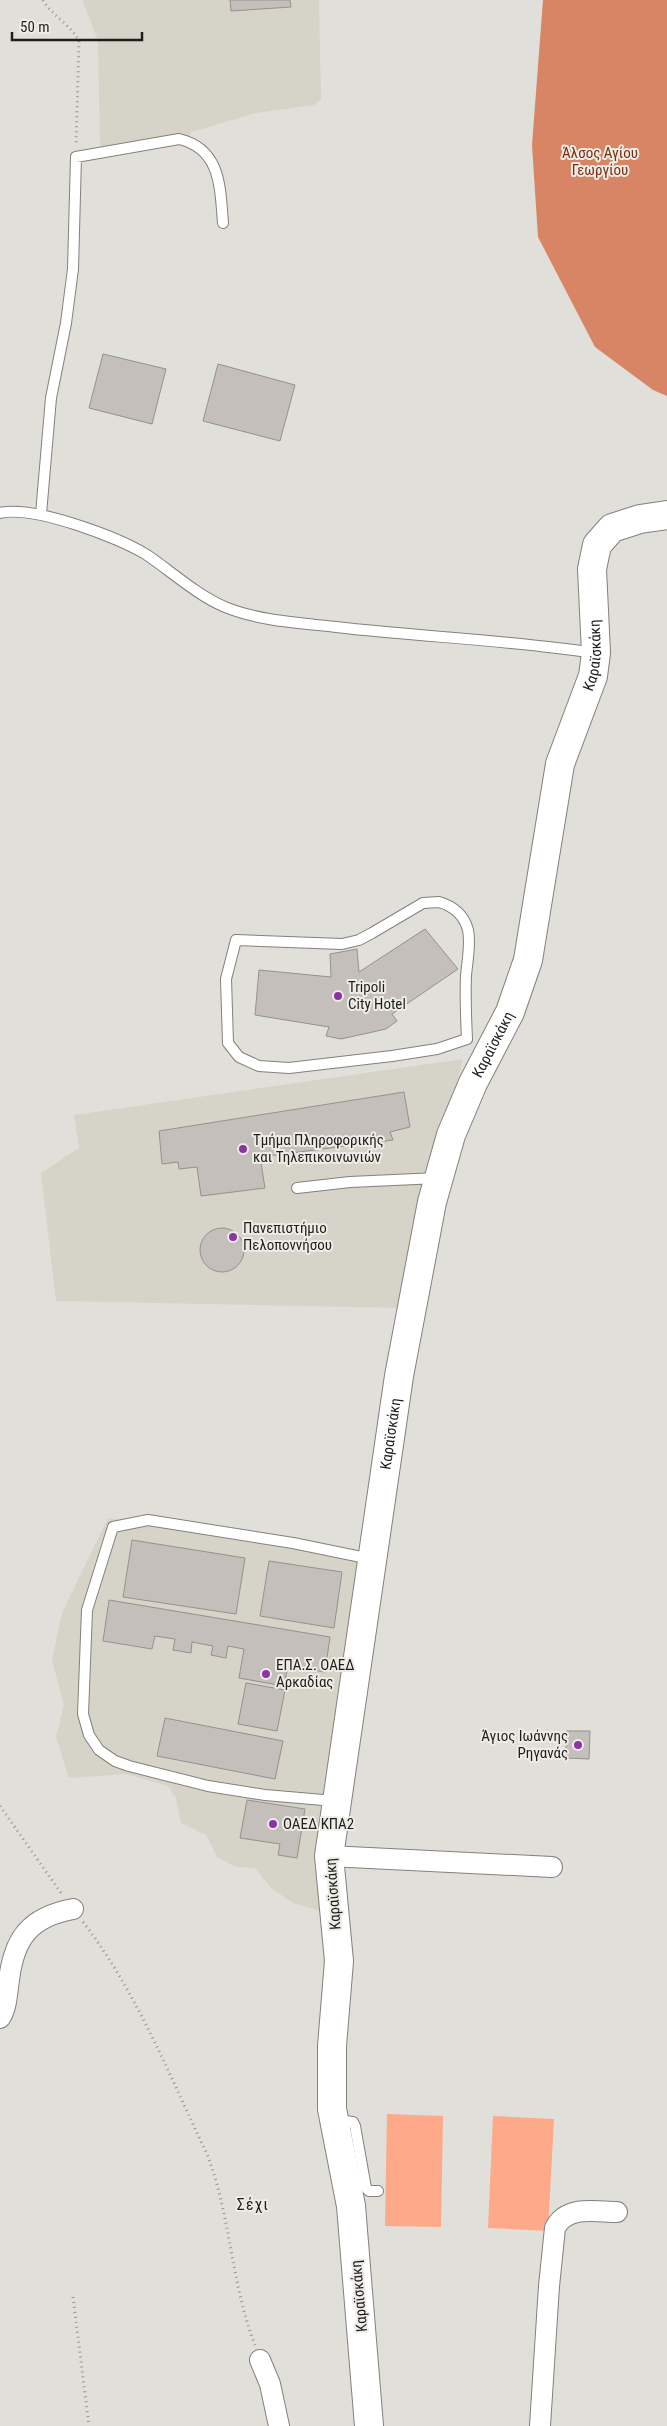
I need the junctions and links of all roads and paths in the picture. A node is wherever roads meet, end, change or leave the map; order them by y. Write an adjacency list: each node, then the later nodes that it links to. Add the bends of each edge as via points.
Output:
1 (43, 0): 2 (path, via 73,30 79,42)
2 (76, 157): 3 (lane, via 179,139 194,142 205,150 215,166); 5 (lane, via 73,269 51,398)
3 (223, 223)
4 (0, 513): 5 (lane)
5 (42, 514): 7 (lane, via 110,537 145,554 182,581 238,612 371,631 546,645)
6 (667, 515): 7 (street, Καραϊσκάκη, via 612,528 597,545 592,569)
7 (596, 653): 8 (street, Καραϊσκάκη, via 590,686 567,742 557,779 528,960 510,1012)
8 (478, 1046): 8 (lane, via 465,1006 468,930 452,905 423,903 372,934 342,944 236,940 226,979 228,1043 239,1057 259,1066 288,1068); 9 (street, Καραϊσκάκη, via 473,1083 451,1135)
9 (438, 1178): 10 (lane); 11 (street, Καραϊσκάκη, via 412,1299)
10 (297, 1188)
11 (371, 1559): 12 (street, Καραϊσκάκη); 12 (lane, via 148,1520 113,1527 87,1610 83,1714 89,1735 99,1750 129,1766 208,1786)
12 (336, 1801): 14 (street, Καραϊσκάκη)
13 (0, 1806): 16 (path)
14 (329, 1856): 15 (street); 18 (street, Καραϊσκάκη, via 338,1960 331,2081)
15 (552, 1867)
16 (73, 1909): 17 (street, via 56,1912 27,1930 11,1962); 22 (path, via 120,1977 138,2010 216,2175 240,2297)
17 (0, 2018)
18 (334, 2120): 19 (lane, via 353,2122 356,2126 366,2188); 25 (street, Καραϊσκάκη, via 351,2206)
19 (378, 2191)
20 (617, 2212): 26 (street, via 575,2212 559,2221 555,2228)
21 (73, 2297): 23 (path)
22 (260, 2360): 24 (street, via 270,2384)
23 (89, 2426)
24 (279, 2426)
25 (369, 2426)
26 (540, 2426)

